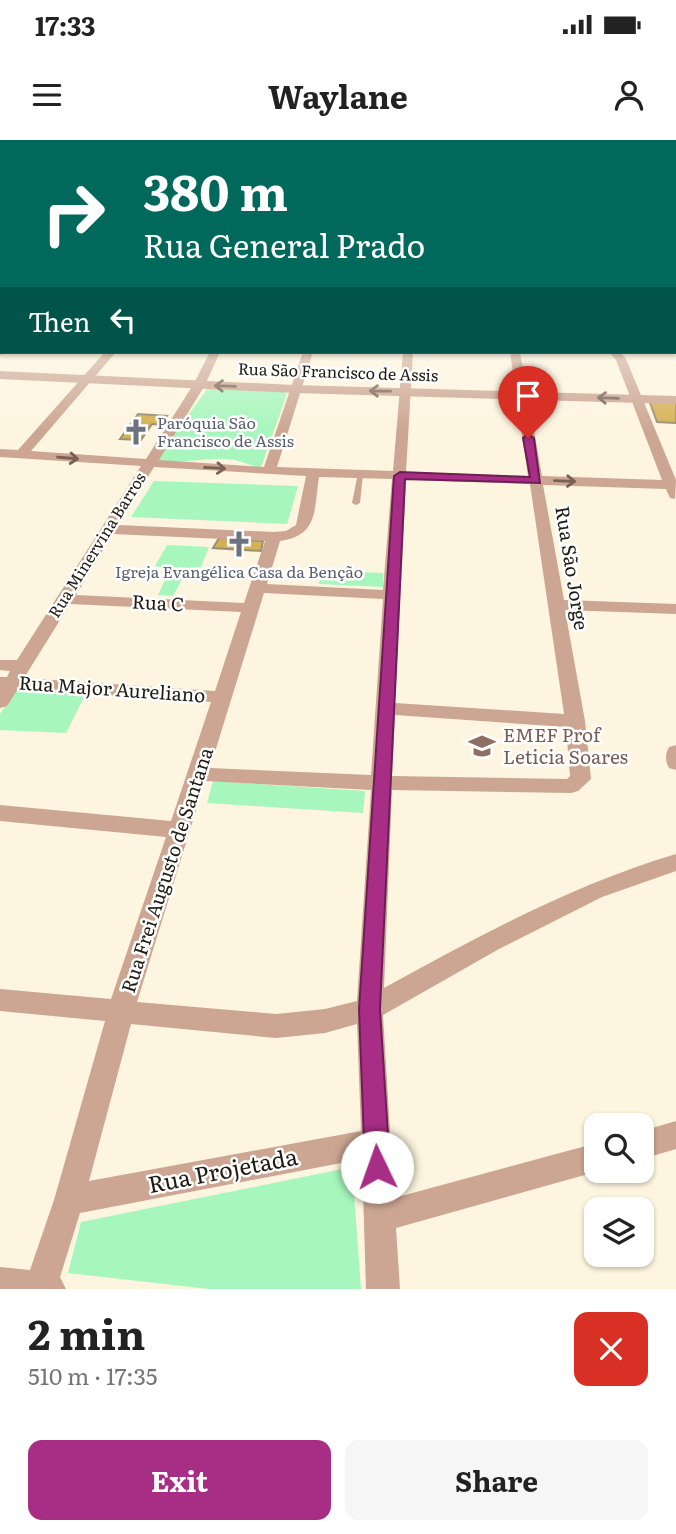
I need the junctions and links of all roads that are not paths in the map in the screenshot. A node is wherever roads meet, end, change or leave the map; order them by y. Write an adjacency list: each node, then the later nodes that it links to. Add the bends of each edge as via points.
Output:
1 (109, 354): 8 (street)
2 (214, 354): 9 (street, Rua Minervina Barros)
3 (307, 354): 10 (street)
4 (408, 354): 11 (street)
5 (515, 354): 12 (street, Rua São Jorge)
6 (616, 354): 13 (street)
7 (0, 375): 8 (street, Rua São Francisco de Assis)
8 (86, 380): 9 (street, Rua São Francisco de Assis); 16 (street)
9 (198, 385): 10 (street, Rua São Francisco de Assis, one-way to 9); 17 (street, Rua Minervina Barros)
10 (294, 389): 11 (street, Rua São Francisco de Assis, one-way to 10); 18 (street)
11 (405, 391): 12 (street, Rua São Francisco de Assis); 21 (street)
12 (521, 395): 13 (street, Rua São Francisco de Assis, one-way to 12); 22 (street, Rua São Jorge)
13 (635, 398): 14 (street, Rua São Francisco de Assis); 23 (street)
14 (676, 400)
15 (0, 453): 16 (street)
16 (22, 454): 17 (street, one-way to 17)
17 (147, 465): 18 (street, one-way to 18); 25 (street, Rua Minervina Barros)
18 (269, 471): 19 (street)
19 (313, 473): 20 (street); 26 (street, via 301,530)
20 (360, 474): 21 (street); 24 (lane)
21 (400, 476): 22 (street); 27 (street)
22 (536, 480): 23 (street, one-way to 23); 30 (street, Rua São Jorge)
23 (674, 490)
24 (356, 503)
25 (107, 529): 26 (street); 28 (street, Rua Minervina Barros)
26 (274, 537): 29 (street, Rua Frei Augusto de Santana)
27 (391, 595): 29 (street, Rua C); 37 (street)
28 (64, 598): 29 (street, Rua C); 33 (street, Rua Minervina Barros)
29 (255, 598): 35 (street, Rua Frei Augusto de Santana)
30 (557, 605): 31 (street); 38 (street, Rua São Jorge)
31 (676, 610)
32 (0, 665): 33 (street, Rua Major Aureliano)
33 (23, 666): 34 (street, Rua Minervina Barros)
34 (6, 682): 35 (street, Rua Major Aureliano); 36 (street, Rua Minervina Barros)
35 (223, 697): 41 (street, Rua Frei Augusto de Santana)
36 (0, 702)
37 (386, 708): 38 (street); 42 (street)
38 (575, 721): 43 (street, Rua São Jorge, via 582,773)
39 (676, 753): 40 (street)
40 (676, 763)
41 (199, 774): 42 (street); 45 (street, Rua Frei Augusto de Santana)
42 (381, 783): 43 (street); 48 (street)
43 (571, 786)
44 (0, 813): 45 (street)
45 (180, 830): 49 (street, Rua Frei Augusto de Santana)
46 (676, 862): 48 (street, via 624,878 559,907)
47 (0, 1000): 49 (street)
48 (370, 1009): 49 (street, via 310,1024 276,1026); 52 (street)
49 (121, 1010): 54 (street, Rua Frei Augusto de Santana)
50 (676, 1135): 51 (street)
51 (654, 1141)
52 (376, 1142): 54 (street, Rua Projetada); 55 (street)
53 (584, 1161): 55 (street)
54 (69, 1200): 57 (street, Rua Frei Augusto de Santana)
55 (380, 1217): 58 (street)
56 (0, 1283): 57 (street)
57 (44, 1288)
58 (383, 1289)

